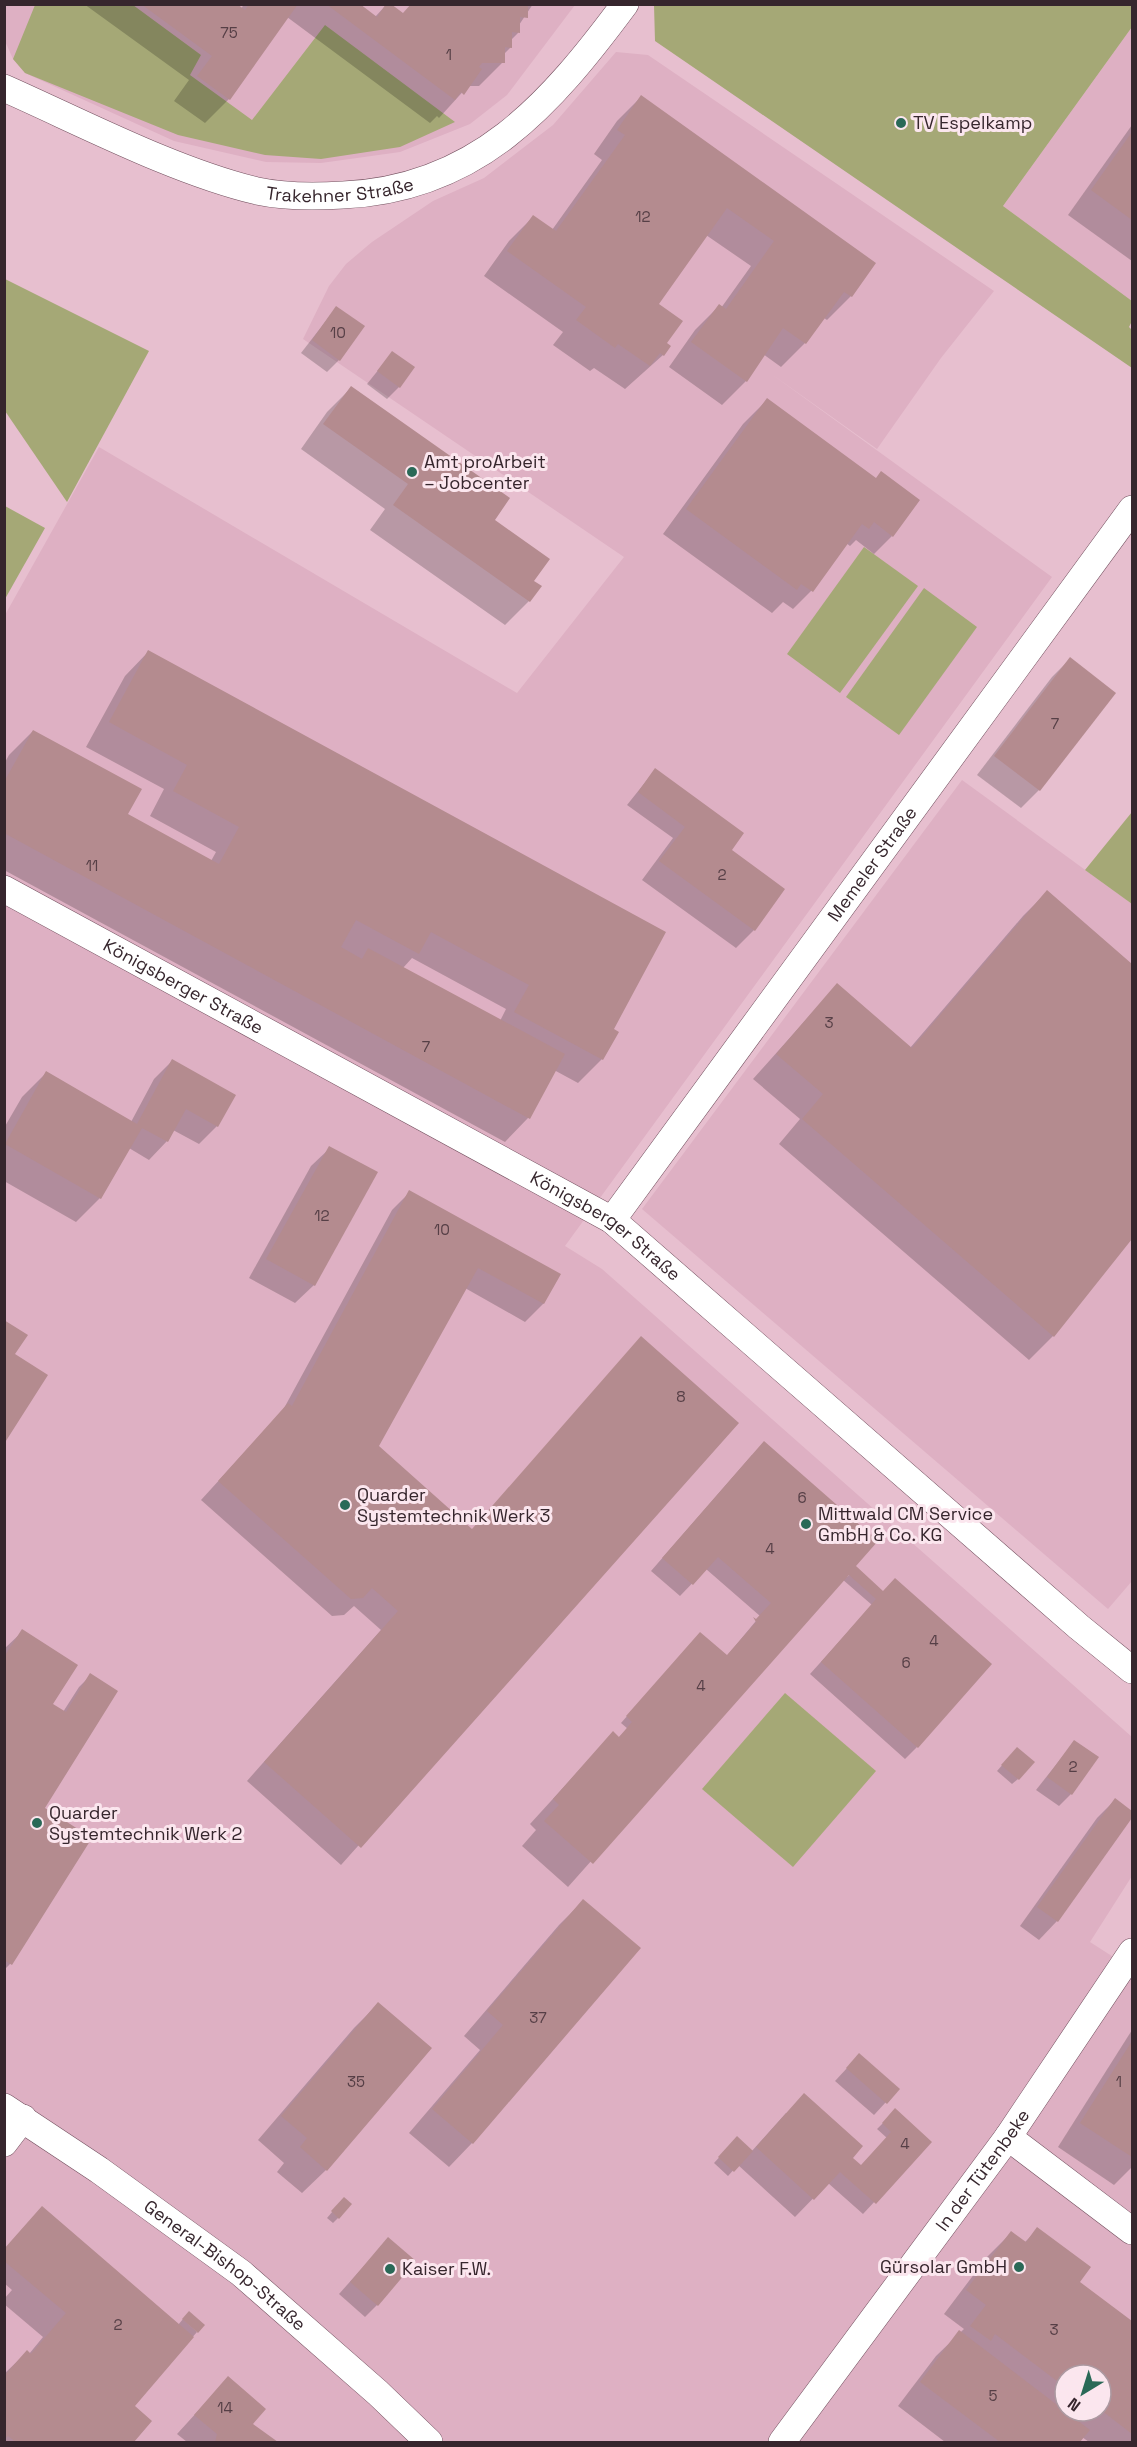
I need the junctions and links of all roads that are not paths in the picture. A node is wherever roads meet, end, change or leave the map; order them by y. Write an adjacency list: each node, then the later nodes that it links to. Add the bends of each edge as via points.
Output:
1 (625, 4): 2 (street, Trakehner Straße, via 551,95 506,136 470,162 430,180 374,194 308,197 258,191 195,172)
2 (4, 88)
3 (1132, 509): 5 (street, Memeler Straße)
4 (4, 889): 5 (street, Königsberger Straße)
5 (612, 1220): 6 (street, Königsberger Straße)
6 (1132, 1670)
7 (1132, 1952): 9 (street, In der Tütenbeke)
8 (14, 2112): 10 (street); 12 (street, General-Bishop-Straße, via 241,2273)
9 (1008, 2137): 11 (street); 13 (street, In der Tütenbeke)
10 (4, 2144)
11 (1132, 2231)
12 (429, 2442)
13 (782, 2442)

